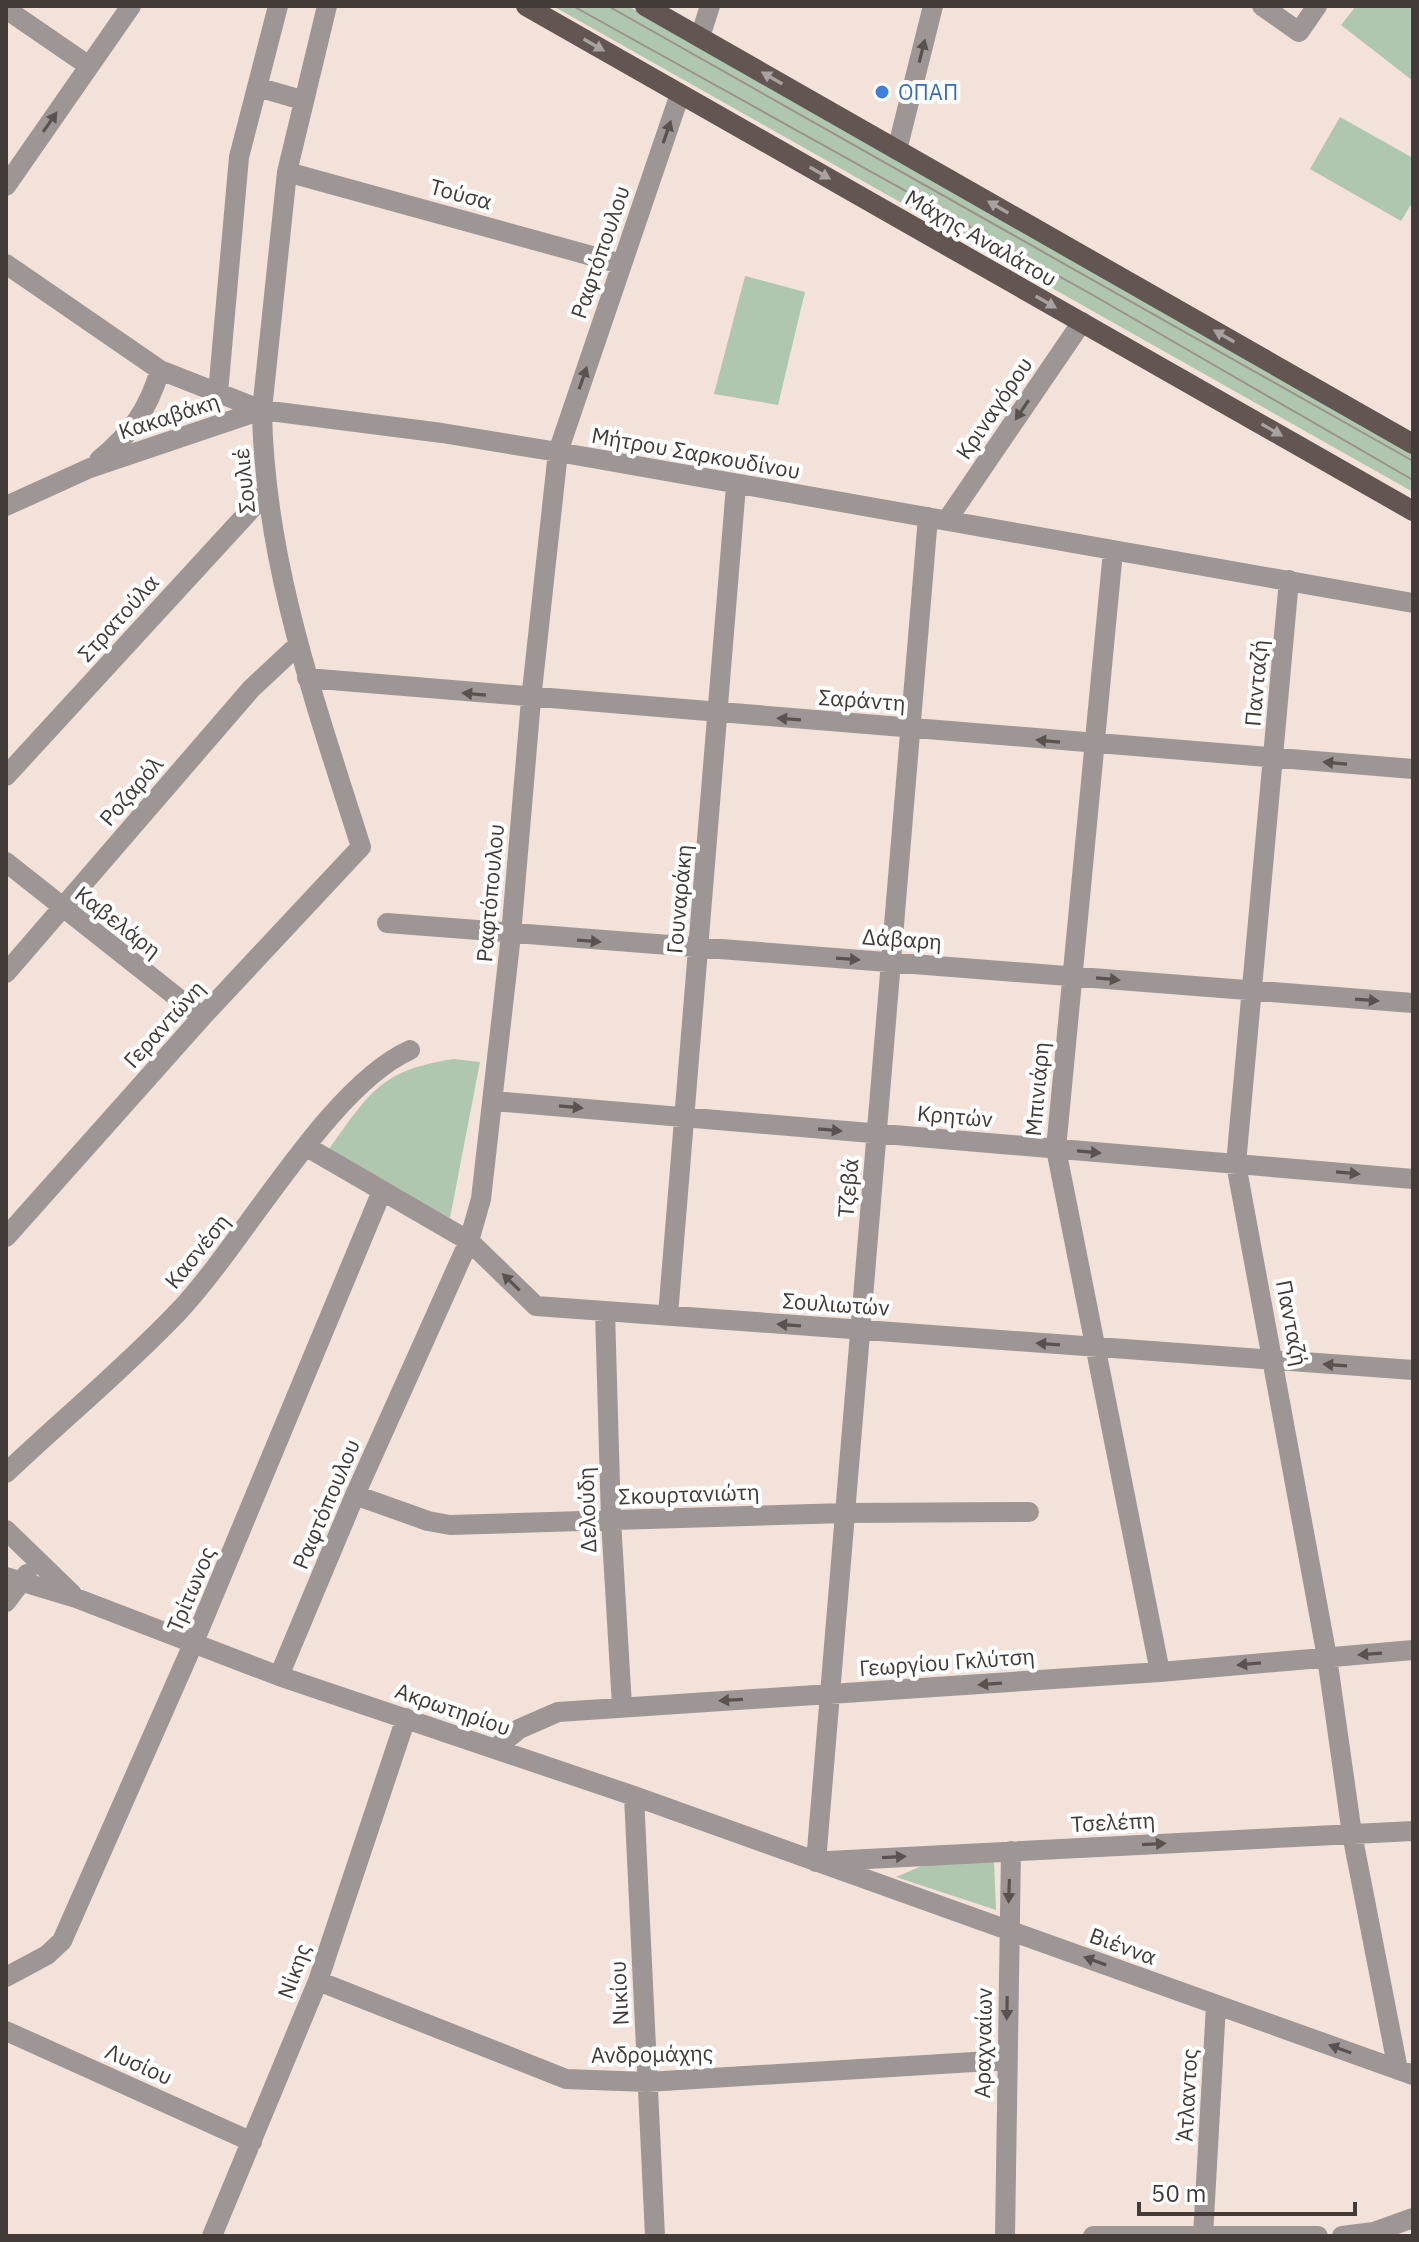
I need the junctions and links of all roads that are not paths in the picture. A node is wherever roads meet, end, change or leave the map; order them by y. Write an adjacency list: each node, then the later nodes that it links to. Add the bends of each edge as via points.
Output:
1 (131, 6): 12 (street)
2 (278, 6): 13 (street)
3 (327, 6): 15 (street, Σουλιέ)
4 (526, 6): 14 (main road, Μάχης Αναλάτου, one-way to 14)
5 (645, 6): 11 (main road, Μάχης Αναλάτου)
6 (710, 6): 11 (street)
7 (933, 6): 16 (street, one-way to 7)
8 (1262, 6): 9 (street, via 1299,32)
9 (1317, 6)
10 (6, 9): 12 (street)
11 (700, 37): 16 (main road, Μάχης Αναλάτου, one-way to 11)
12 (89, 66): 18 (street, one-way to 12)
13 (257, 87): 15 (street); 23 (street, via 234,193)
14 (680, 94): 20 (street, Ραφτόπουλου, one-way to 14); 21 (main road, Μάχης Αναλάτου, one-way to 21)
15 (302, 100): 17 (street, Σουλιέ)
16 (897, 150): 25 (main road, Μάχης Αναλάτου, one-way to 16)
17 (287, 172): 20 (street, Τούσα); 24 (street, Σουλιέ)
18 (6, 186)
19 (6, 264): 22 (street, Μήτρου Σαρκουδίνου)
20 (621, 264): 26 (street, Ραφτόπουλου, one-way to 20)
21 (1082, 322): 31 (main road, Μάχης Αναλάτου, one-way to 31); 32 (street, Κριναγόρου, one-way to 32)
22 (160, 370): 23 (street, Μήτρου Σαρκουδίνου); 27 (street, Κακαβάκη, via 152,397 128,436)
23 (218, 393): 24 (street, Μήτρου Σαρκουδίνου)
24 (262, 410): 26 (street, Μήτρου Σαρκουδίνου); 27 (street, Κακαβάκη); 29 (street, Σουλιέ)
25 (1413, 444)
26 (558, 452): 28 (street, Μήτρου Σαρκουδίνου); 38 (street, Ραφτόπουλου)
27 (90, 468): 30 (street, Κακαβάκη)
28 (736, 486): 32 (street, Μήτρου Σαρκουδίνου); 39 (street, Γουναράκη)
29 (266, 493): 36 (street, Σουλιέ); 44 (street, Στρατούλα)
30 (6, 506)
31 (1413, 511)
32 (938, 519): 33 (street, Μήτρου Σαρκουδίνου); 40 (street, Τζεβά)
33 (1113, 551): 34 (street, Μήτρου Σαρκουδίνου); 41 (street, Μπινιάρη)
34 (1289, 580): 35 (street, Μήτρου Σαρκουδίνου); 42 (street, Πανταζή)
35 (1413, 603)
36 (298, 645): 37 (street, Σουλιέ); 47 (street, Ροζαρόλ, via 251,689)
37 (307, 678): 38 (street, Σαράντη, one-way to 37); 45 (street, Σουλιέ)
38 (531, 700): 39 (street, Σαράντη); 49 (street, Ραφτόπουλου)
39 (719, 714): 40 (street, Σαράντη, one-way to 39); 50 (street, Γουναράκη)
40 (910, 728): 41 (street, Σαράντη, one-way to 40); 51 (street, Τζεβά)
41 (1092, 745): 42 (street, Σαράντη); 53 (street, Μπινιάρη)
42 (1274, 757): 43 (street, Σαράντη, one-way to 42); 54 (street, Πανταζή)
43 (1413, 769)
44 (6, 776)
45 (361, 847): 56 (street, Γεραντώνη)
46 (6, 862): 47 (street, Καβελάρη)
47 (61, 909): 52 (street, Ροζαρόλ); 56 (street, Καβελάρη)
48 (387, 923): 49 (street, Δάβαρη)
49 (511, 935): 50 (street, Δάβαρη, one-way to 50); 58 (street, Ραφτόπουλου)
50 (699, 950): 51 (street, Δάβαρη, one-way to 51); 59 (street, Γουναράκη)
51 (891, 962): 53 (street, Δάβαρη); 60 (street, Τζεβά)
52 (6, 973)
53 (1070, 976): 54 (street, Δάβαρη, one-way to 54); 62 (street, Μπινιάρη)
54 (1253, 991): 55 (street, Δάβαρη, one-way to 55); 63 (street, Πανταζή)
55 (1413, 1003)
56 (202, 1017): 66 (street, Γεραντώνη)
57 (410, 1050): 61 (street, Κασνέση, via 370,1074)
58 (494, 1101): 59 (street, Κρητών, one-way to 59); 67 (street, Ραφτόπουλου, via 481,1199)
59 (686, 1117): 60 (street, Κρητών, one-way to 60); 69 (street, Γουναράκη)
60 (877, 1134): 62 (street, Κρητών); 70 (street, Τζεβά)
61 (307, 1147): 65 (street, Σουλιωτών); 74 (street, Κασνέση, via 177,1313)
62 (1056, 1149): 63 (street, Κρητών, one-way to 63); 71 (street, Μπινιάρη)
63 (1236, 1164): 64 (street, Κρητών, one-way to 64); 72 (street, Πανταζή)
64 (1413, 1179)
65 (382, 1191): 67 (street, Σουλιωτών); 84 (street, Τρίτωνος)
66 (6, 1237)
67 (469, 1241): 68 (street, Σουλιωτών, one-way to 67, via 536,1306); 75 (street, Ραφτόπουλου)
68 (605, 1311): 69 (street, Σουλιωτών); 78 (street, Δελούδη)
69 (668, 1315): 70 (street, Σουλιωτών, one-way to 69)
70 (860, 1330): 71 (street, Σουλιωτών, one-way to 70); 77 (street, Τζεβά)
71 (1098, 1347): 72 (street, Σουλιωτών); 87 (street, Μπινιάρη)
72 (1275, 1361): 73 (street, Σουλιωτών, one-way to 72); 86 (street, Πανταζή)
73 (1413, 1370)
74 (6, 1473)
75 (355, 1495): 78 (street, Σκουρτανιώτη, via 450,1525); 88 (street, Ραφτόπουλου)
76 (1029, 1512): 77 (street, Σκουρτανιώτη)
77 (845, 1513): 78 (street, Σκουρτανιώτη); 89 (street, Τζεβά)
78 (611, 1520): 90 (street, Δελούδη)
79 (6, 1530): 80 (street)
80 (38, 1563): 81 (street); 82 (street)
81 (13, 1579): 82 (street, Ακρωτηρίου); 83 (street)
82 (76, 1598): 84 (street, Ακρωτηρίου)
83 (6, 1602)
84 (194, 1642): 88 (street, Ακρωτηρίου); 99 (street, Τρίτωνος, via 62,1941)
85 (1413, 1650): 86 (street, Γεωργίου Γκλύτση, one-way to 86)
86 (1327, 1657): 87 (street, Γεωργίου Γκλύτση, one-way to 87); 95 (street, Πανταζή)
87 (1160, 1672): 89 (street, Γεωργίου Γκλύτση, one-way to 89)
88 (279, 1676): 91 (street, Ακρωτηρίου)
89 (830, 1694): 90 (street, Γεωργίου Γκλύτση, one-way to 90); 97 (street, Τζεβά)
90 (622, 1706): 92 (street, Γεωργίου Γκλύτση, via 536,1719)
91 (406, 1718): 92 (street, Ακρωτηρίου); 100 (street, Νίκης)
92 (495, 1749): 93 (street, Ακρωτηρίου)
93 (634, 1796): 97 (street, Ακρωτηρίου); 105 (street, Νικίου)
94 (1413, 1831): 95 (street, Τσελέπη)
95 (1352, 1834): 96 (street, Τσελέπη, one-way to 95); 104 (street, Πανταζή)
96 (1011, 1851): 97 (street, Τσελέπη, one-way to 96); 98 (street, Αραχναίων, one-way to 98)
97 (816, 1862): 98 (street, Βιέννα)
98 (1008, 1930): 101 (street, Βιέννα, one-way to 98); 103 (street, Αραχναίων, one-way to 103)
99 (6, 1977)
100 (318, 1981): 105 (street, Ανδρομάχης, via 566,2079); 106 (street, Νίκης)
101 (1216, 2005): 104 (street, Βιέννα, one-way to 101); 108 (street, Άτλαντος)
102 (6, 2031): 106 (street, Λυσίου)
103 (1006, 2060): 105 (street, Ανδρομάχης); 111 (street, Αραχναίων)
104 (1406, 2073)
105 (647, 2082): 110 (street, Νικίου)
106 (252, 2142): 109 (street, Νίκης)
107 (1413, 2218): 114 (street)
108 (1203, 2235): 112 (street); 113 (street)
109 (212, 2236)
110 (655, 2236)
111 (1005, 2236)
112 (1093, 2236)
113 (1318, 2236)
114 (1342, 2236)

